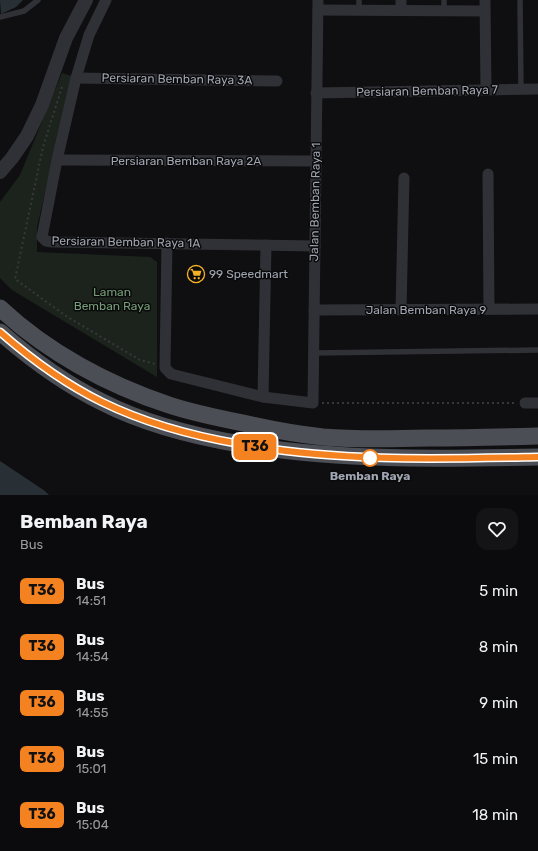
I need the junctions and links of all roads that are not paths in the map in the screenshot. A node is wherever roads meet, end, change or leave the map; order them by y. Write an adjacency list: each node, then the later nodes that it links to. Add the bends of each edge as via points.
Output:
1 (38, 0): 10 (lane, via 24,11)
2 (86, 0): 19 (street, via 66,38 42,105 27,136)
3 (106, 0): 11 (street, Persiaran Bemban Raya 1A, via 89,35)
4 (520, 0): 15 (lane)
5 (318, 5): 6 (street); 16 (street, Jalan Bemban Raya 1)
6 (359, 5): 7 (street)
7 (401, 5): 8 (street)
8 (444, 5): 9 (street)
9 (485, 6): 14 (street)
10 (0, 17)
11 (76, 78): 12 (street, Persiaran Bemban Raya 3A); 17 (street, Persiaran Bemban Raya 1A)
12 (277, 81)
13 (538, 89): 15 (street, Persiaran Bemban Raya 7)
14 (486, 90): 15 (street, Persiaran Bemban Raya 7); 16 (street, Persiaran Bemban Raya 7)
15 (521, 90)
16 (316, 94): 18 (street, Jalan Bemban Raya 1)
17 (57, 160): 18 (street, Persiaran Bemban Raya 2A); 22 (street, Persiaran Bemban Raya 1A, via 42,237 46,241)
18 (316, 162): 24 (street, Jalan Bemban Raya 1)
19 (0, 172)
20 (488, 174): 26 (street)
21 (404, 178): 29 (street)
22 (167, 243): 23 (street, Persiaran Bemban Raya 1A); 35 (street, via 165,368 171,374)
23 (266, 245): 24 (street, Persiaran Bemban Raya 1A); 35 (street)
24 (315, 246): 28 (street, Jalan Bemban Raya 1)
25 (0, 308): 38 (main road, via 44,343 128,390 222,419 275,430 354,438)
26 (489, 309): 27 (street, Jalan Bemban Raya 9); 29 (street, Jalan Bemban Raya 9)
27 (538, 309)
28 (314, 310): 29 (street, Jalan Bemban Raya 9); 33 (street, Jalan Bemban Raya 1)
29 (401, 310)
30 (0, 332): 34 (main road)
31 (0, 338): 34 (main road)
32 (538, 350): 33 (lane)
33 (313, 352): 35 (street, Jalan Bemban Raya 1, via 313,403)
34 (36, 361): 39 (main road, via 66,382 102,402 149,422 202,437 267,449 347,457 449,459)
35 (263, 397)
36 (525, 403): 37 (street)
37 (538, 403)
38 (538, 436)
39 (538, 456)

